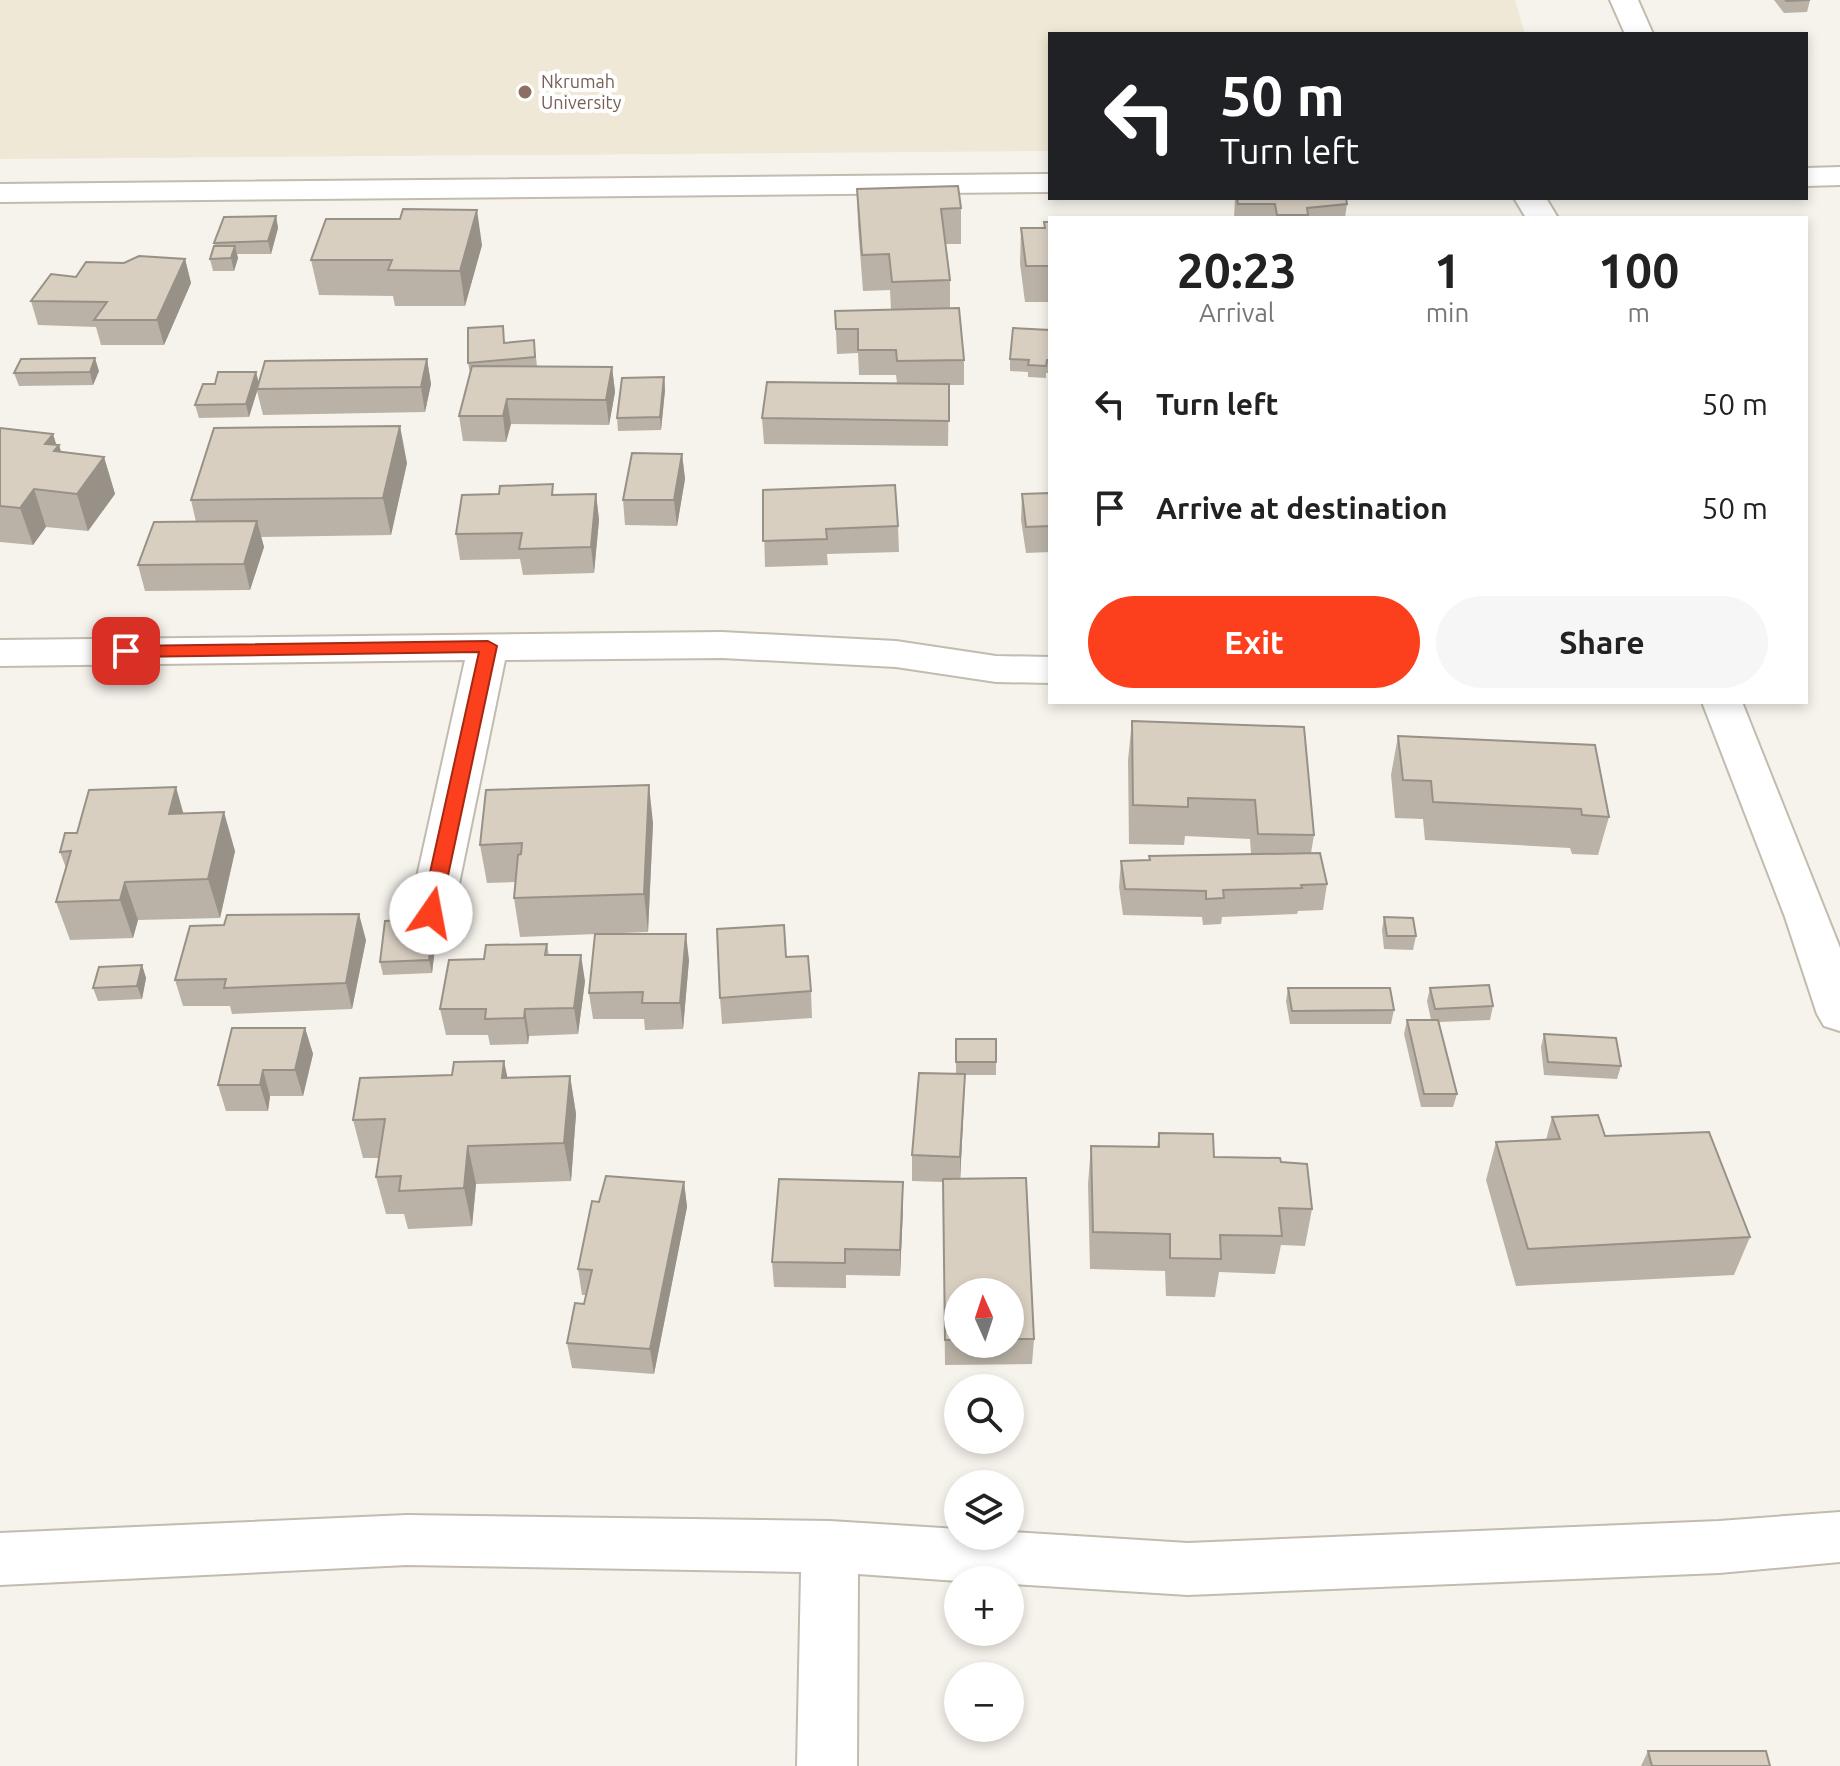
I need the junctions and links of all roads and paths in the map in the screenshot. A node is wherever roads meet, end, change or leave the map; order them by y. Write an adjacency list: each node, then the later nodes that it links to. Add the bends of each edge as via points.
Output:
1 (1624, 0): 2 (street)
2 (1638, 32)
3 (1840, 176): 4 (street)
4 (1808, 177)
5 (1048, 183): 6 (street)
6 (0, 193)
7 (488, 646): 8 (street); 9 (street, via 722,645 896,654 996,669); 11 (street)
8 (0, 653)
9 (1048, 670)
10 (1723, 704): 12 (street)
11 (431, 913)
12 (1840, 1014)
13 (1840, 1537): 14 (street, via 1719,1547 1188,1569)
14 (830, 1547): 15 (street, via 407,1540); 16 (street)
15 (0, 1559)
16 (827, 1766)

